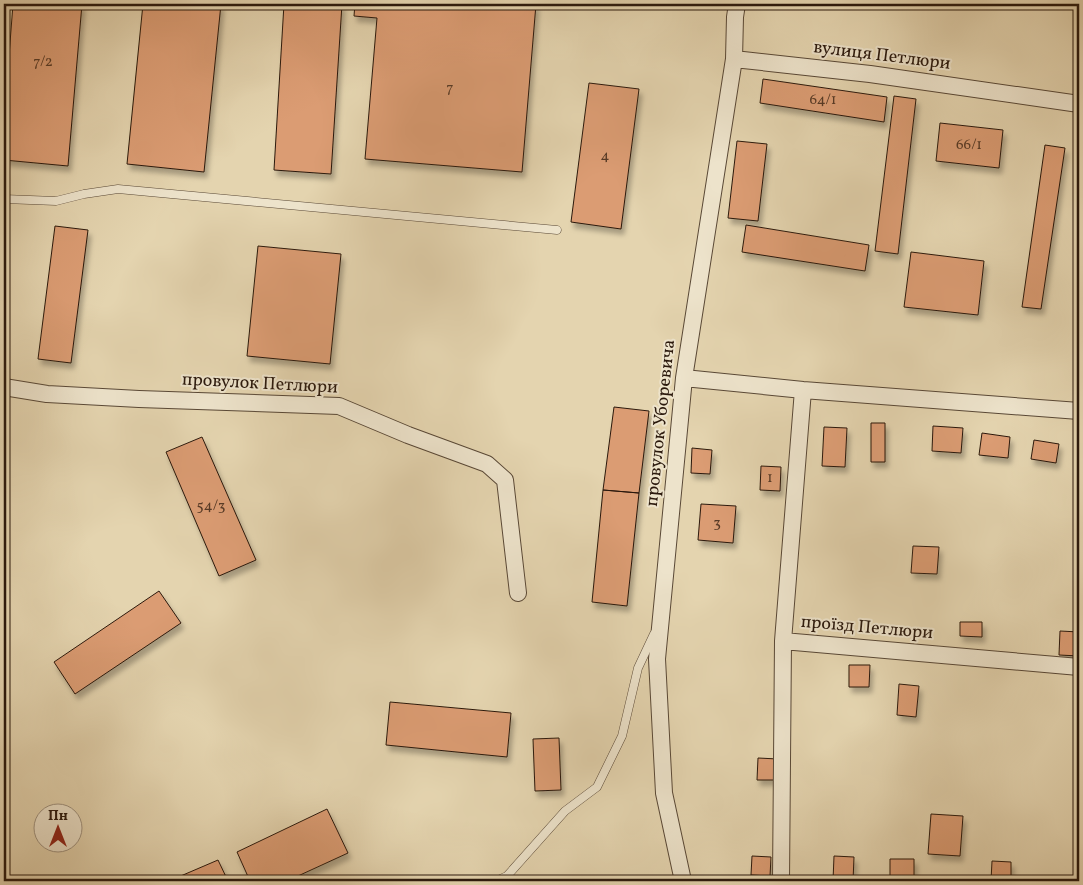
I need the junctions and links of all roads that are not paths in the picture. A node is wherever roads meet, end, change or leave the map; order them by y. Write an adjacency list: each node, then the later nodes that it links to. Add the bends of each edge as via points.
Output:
1 (737, 4): 2 (street)
2 (734, 59): 3 (street, вулиця Петлюри, via 870,74); 6 (street, провулок Уборевича)
3 (1079, 104)
4 (4, 199): 5 (lane, via 56,201 118,189)
5 (557, 230)
6 (684, 378): 8 (street); 11 (street, провулок Уборевича)
7 (4, 388): 10 (street, провулок Петлюри, via 47,394 339,406 487,464 505,480)
8 (802, 390): 9 (street); 12 (street, проїзд Петлюри)
9 (1079, 411)
10 (518, 593)
11 (660, 620): 14 (lane, via 638,668 622,736 597,787 565,811 507,876); 15 (street, провулок Уборевича, via 657,659 664,793)
12 (783, 641): 13 (street, проїзд Петлюри); 16 (street)
13 (1079, 667)
14 (496, 881)
15 (683, 881)
16 (780, 881)

